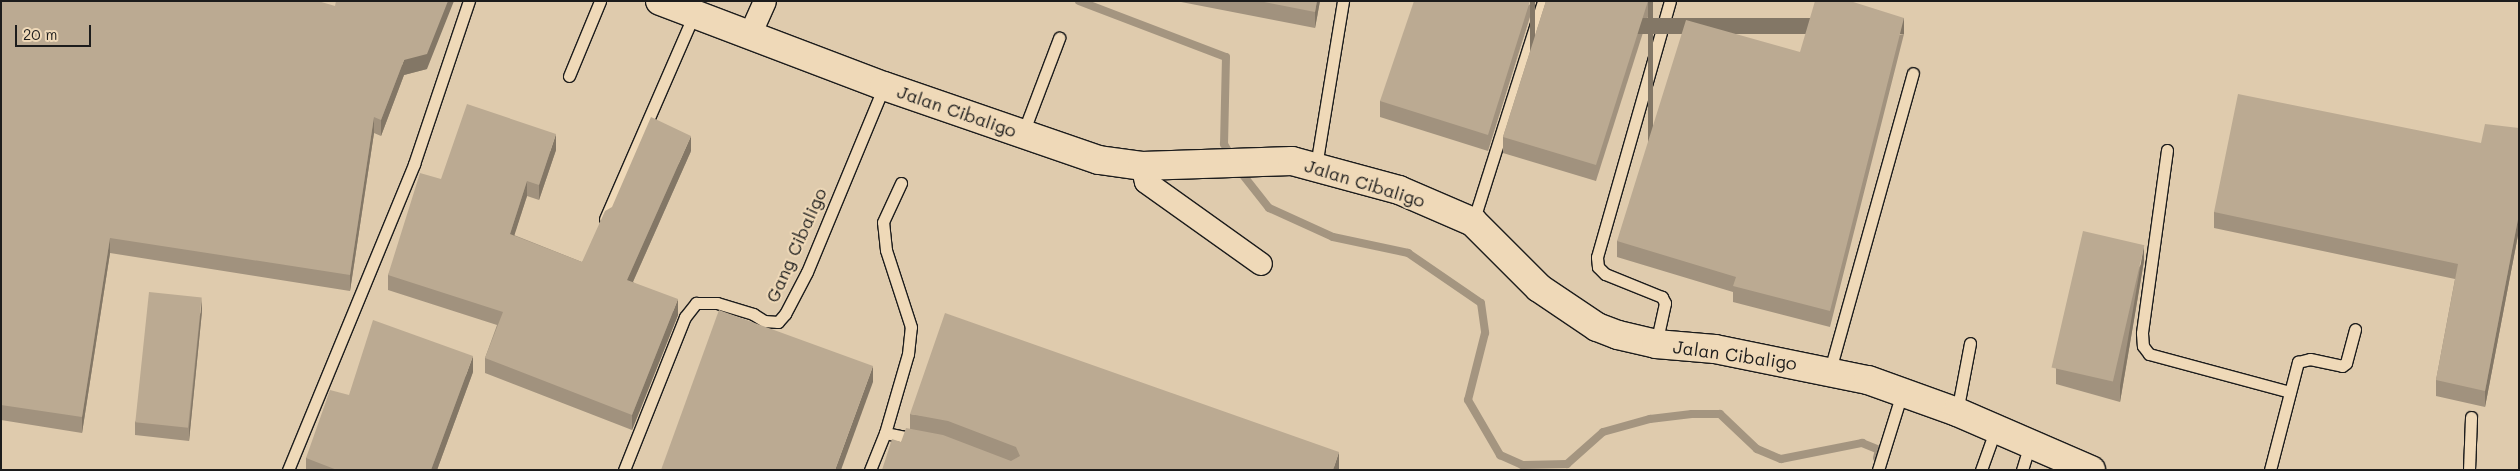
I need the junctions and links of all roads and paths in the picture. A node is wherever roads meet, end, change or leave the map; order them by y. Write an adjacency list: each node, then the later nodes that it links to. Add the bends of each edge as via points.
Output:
1 (469, 1): 34 (lane, via 414,164)
2 (600, 1): 12 (lane)
3 (660, 1): 8 (main road, Jalan Cibaligo)
4 (765, 1): 9 (street)
5 (1343, 1): 17 (lane)
6 (1543, 1): 20 (lane)
7 (1670, 1): 24 (lane, via 1597,257 1598,267 1605,274 1662,296 1665,303)
8 (694, 13): 9 (main road, Jalan Cibaligo); 19 (lane)
9 (750, 35): 13 (main road, Jalan Cibaligo)
10 (1059, 38): 14 (lane)
11 (1913, 73): 25 (lane)
12 (569, 76)
13 (884, 86): 14 (main road, Jalan Cibaligo); 35 (lane, Gang Cibaligo, via 807,272 785,314 778,322 764,321 753,314 716,303 696,303 685,317)
14 (1023, 133): 16 (main road, Jalan Cibaligo, via 1099,160)
15 (2167, 150): 27 (lane, via 2143,346 2149,354)
16 (1142, 166): 17 (main road, Jalan Cibaligo, via 1292,161); 21 (street, via 1146,182)
17 (1316, 166): 20 (main road, Jalan Cibaligo, via 1399,190)
18 (901, 183): 31 (lane, via 883,222 886,250 911,327 908,354)
19 (605, 219)
20 (1472, 222): 24 (main road, Jalan Cibaligo, via 1538,288 1570,310 1618,335)
21 (1261, 264)
22 (2355, 329): 27 (lane, via 2346,363 2336,366 2310,359 2298,362)
23 (1970, 343): 28 (lane)
24 (1656, 344): 25 (main road, Jalan Cibaligo, via 1715,349)
25 (1830, 370): 26 (main road, Jalan Cibaligo)
26 (1902, 392): 28 (main road, Jalan Cibaligo); 37 (lane)
27 (2290, 392): 41 (lane)
28 (1957, 412): 30 (main road, Jalan Cibaligo)
29 (2471, 417): 42 (lane)
30 (1996, 428): 33 (main road, Jalan Cibaligo); 38 (lane)
31 (885, 433): 32 (lane); 36 (lane)
32 (928, 441)
33 (2031, 443): 39 (lane); 40 (main road, Jalan Cibaligo)
34 (288, 470)
35 (624, 470)
36 (870, 470)
37 (1878, 470)
38 (1982, 470)
39 (2022, 470)
40 (2091, 470)
41 (2270, 470)
42 (2469, 470)

